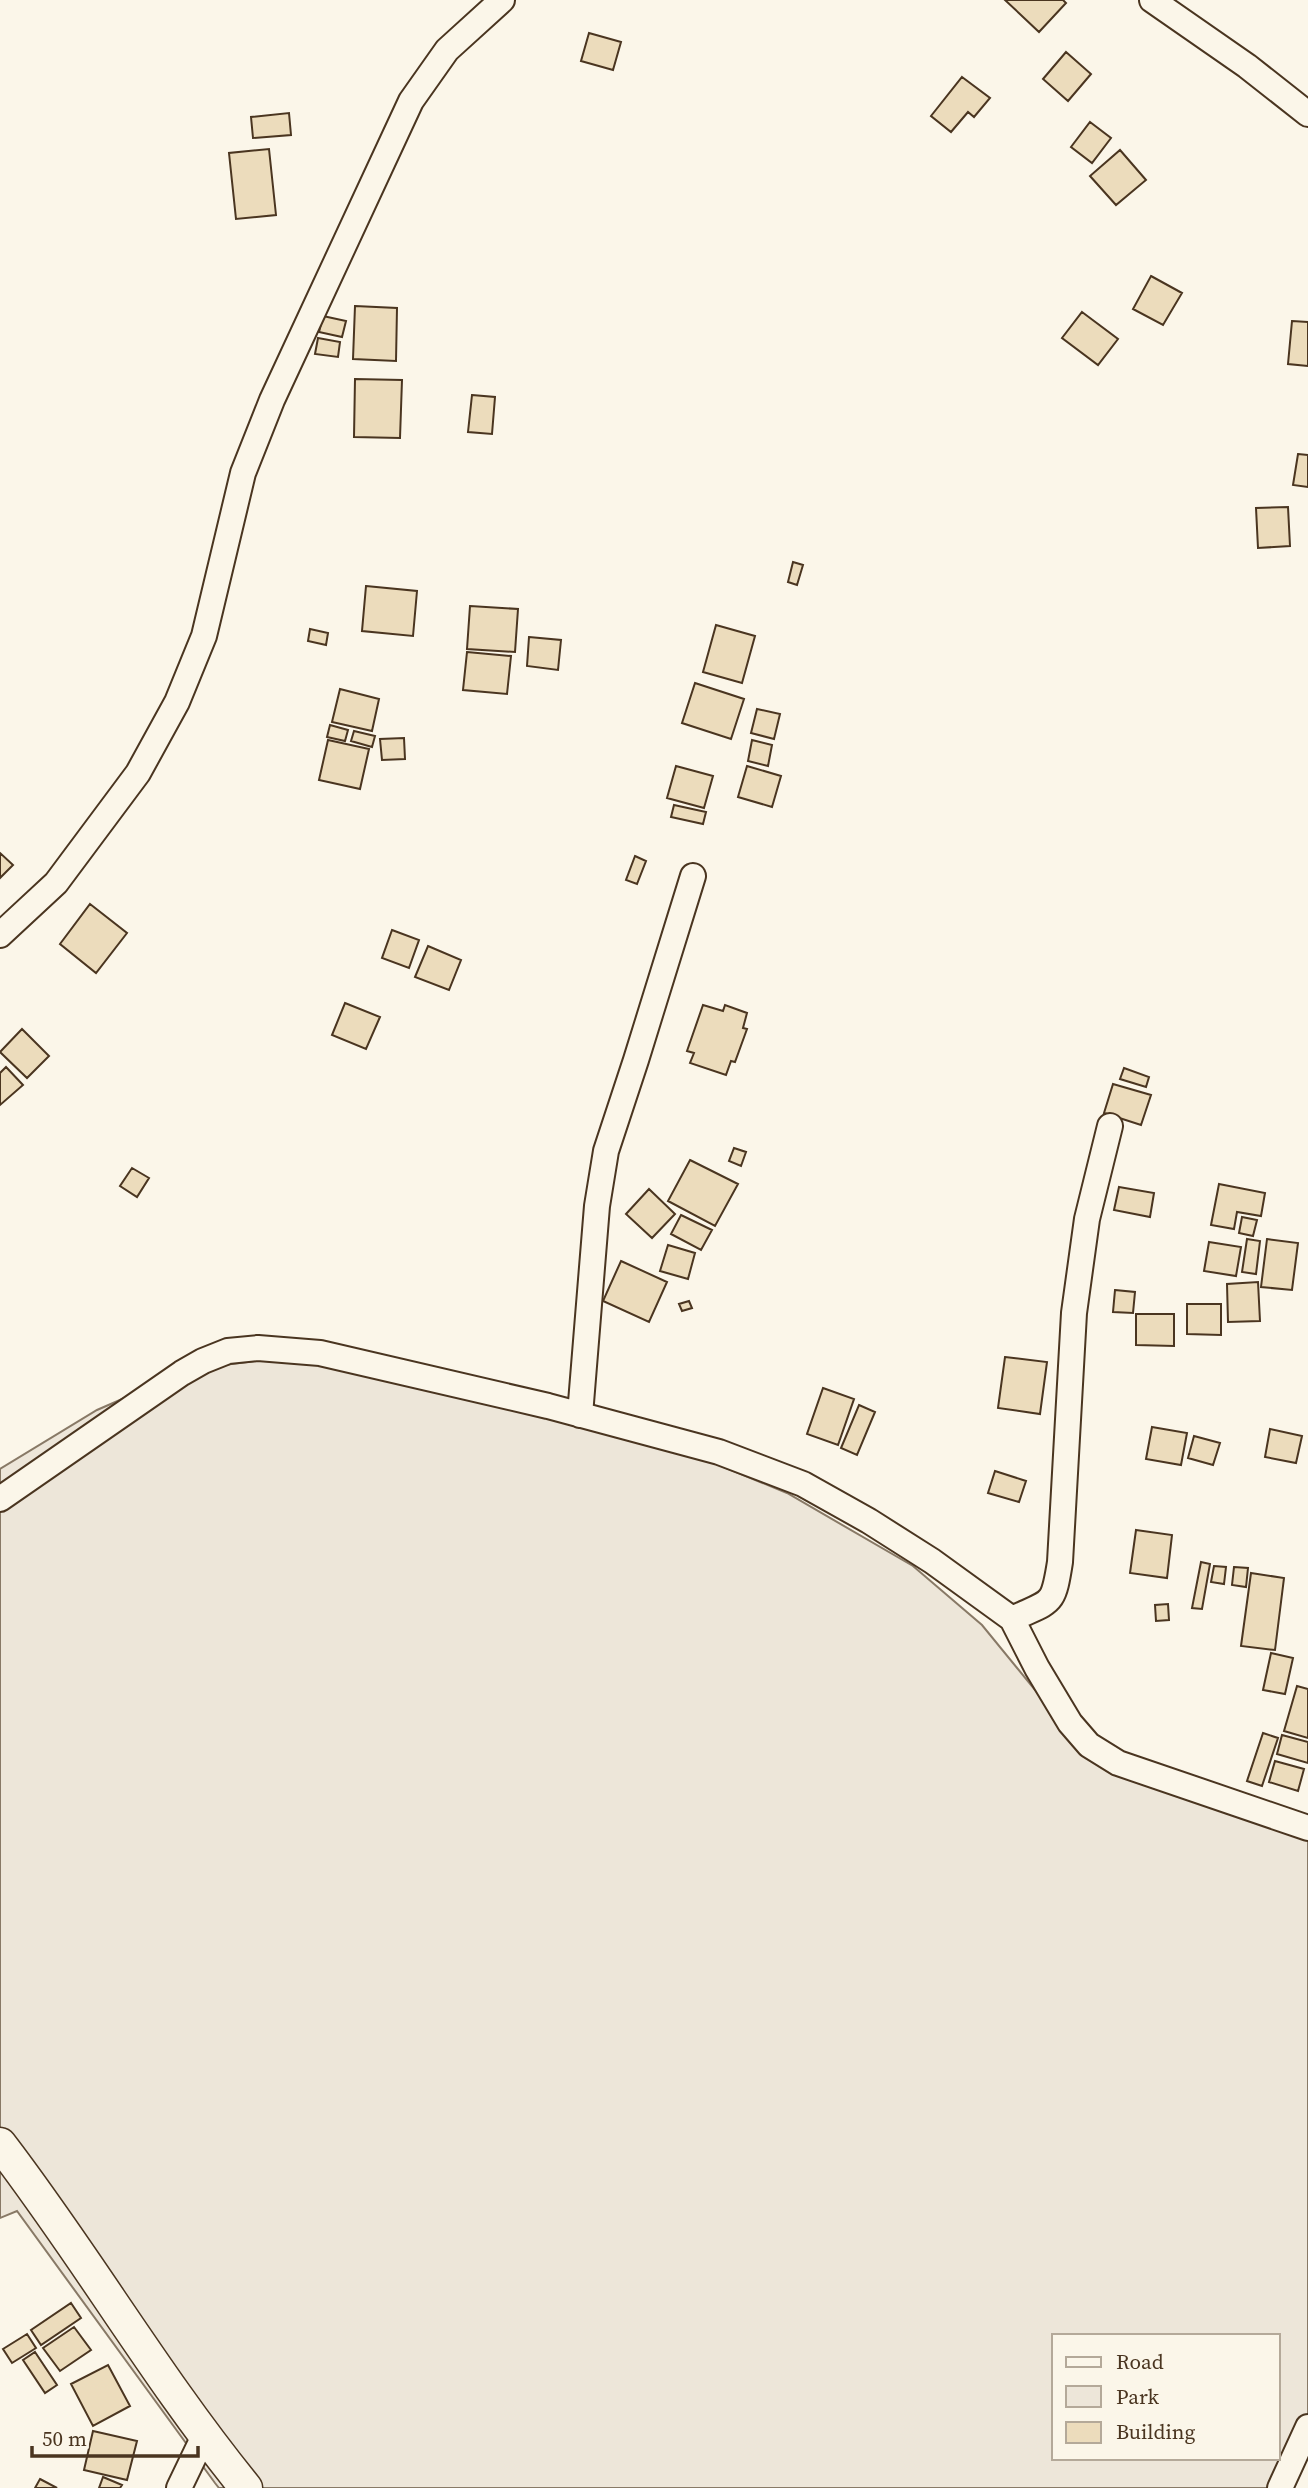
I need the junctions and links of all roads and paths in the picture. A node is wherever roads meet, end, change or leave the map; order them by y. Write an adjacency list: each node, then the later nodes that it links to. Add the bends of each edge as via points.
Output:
1 (502, 0): 5 (street, via 447,50 411,101 393,138 243,473 204,636 177,702 138,773 56,883)
2 (1152, 0): 3 (street)
3 (1308, 114)
4 (693, 876): 7 (street, via 606,1150)
5 (0, 936)
6 (1110, 1126): 9 (street, via 1087,1219 1074,1314 1055,1595)
7 (580, 1415): 8 (street, via 320,1353 258,1348 228,1351 182,1373); 9 (street, via 719,1452 803,1484 932,1561)
8 (0, 1499)
9 (1012, 1619): 10 (street, via 1070,1723 1088,1745 1118,1763)
10 (1308, 1828)
11 (0, 2144): 13 (main road)
12 (1308, 2427): 16 (street)
13 (204, 2436): 14 (street); 15 (main road)
14 (179, 2488)
15 (246, 2488)
16 (1280, 2488)

